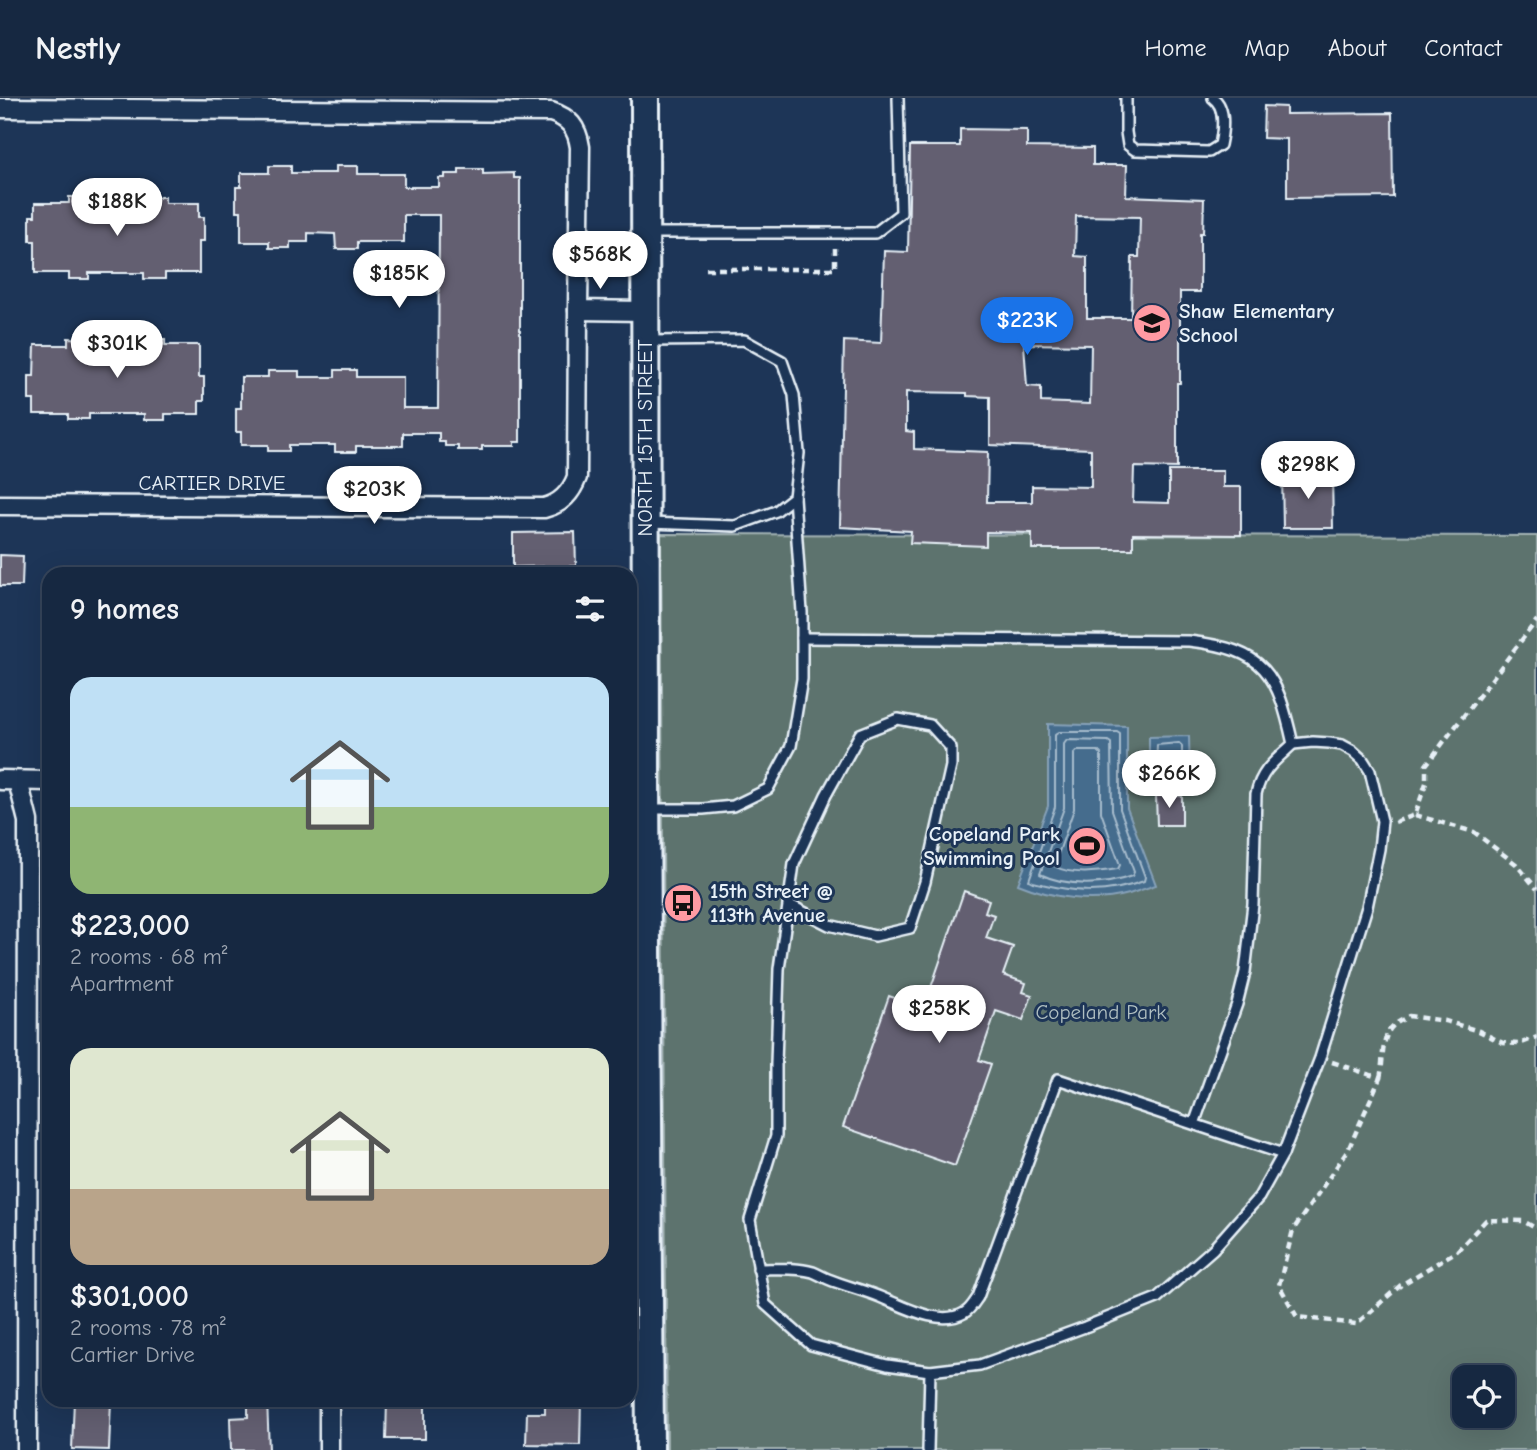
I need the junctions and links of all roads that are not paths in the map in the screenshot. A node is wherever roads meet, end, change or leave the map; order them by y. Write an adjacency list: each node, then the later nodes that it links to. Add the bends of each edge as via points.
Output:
1 (645, 98): 6 (street, NORTH 15TH STREET)
2 (898, 98): 6 (lane, via 901,213 875,233)
3 (1126, 98): 4 (lane, via 1128,145 1135,150 1209,152 1220,145 1222,136 1222,112)
4 (1213, 98)
5 (0, 108): 7 (street, via 540,111 561,116 575,128 580,147)
6 (644, 233): 8 (street, NORTH 15TH STREET)
7 (578, 310): 8 (street); 11 (street, CARTIER DRIVE, via 577,477 568,495 553,506)
8 (645, 311): 9 (street, NORTH 15TH STREET)
9 (645, 341): 10 (lane, via 744,340 782,360 794,395 799,453); 12 (street, NORTH 15TH STREET)
10 (794, 497): 12 (lane, via 776,511 735,526); 13 (lane)
11 (0, 505)
12 (646, 523): 17 (street, NORTH 15TH STREET)
13 (803, 638): 14 (lane, via 1211,644 1240,652 1270,677 1282,699); 17 (lane, via 803,679 791,746 768,789 733,806 704,809)
14 (1293, 744): 19 (lane, via 1259,780 1245,972); 20 (lane, via 1342,745 1353,751 1370,771 1382,821 1367,907 1320,1058)
15 (9, 780): 16 (street); 24 (street, via 29,821)
16 (42, 781)
17 (641, 793): 26 (street, NORTH 15TH STREET)
18 (788, 904): 18 (lane, via 829,925 875,936 910,928 951,766 951,748 930,725 898,719 860,734 825,795 794,864); 21 (lane, via 779,969 776,1136 750,1220)
19 (1194, 1124): 20 (lane); 21 (lane, via 1058,1079 978,1297 963,1314 934,1317 813,1272)
20 (1283, 1154): 22 (lane, via 1259,1197 1213,1250 1157,1298 980,1365)
21 (758, 1269): 22 (lane, via 765,1304 811,1345)
22 (930, 1371): 27 (lane)
23 (329, 1407): 25 (street)
24 (27, 1450)
25 (329, 1450)
26 (650, 1450)
27 (929, 1450)

